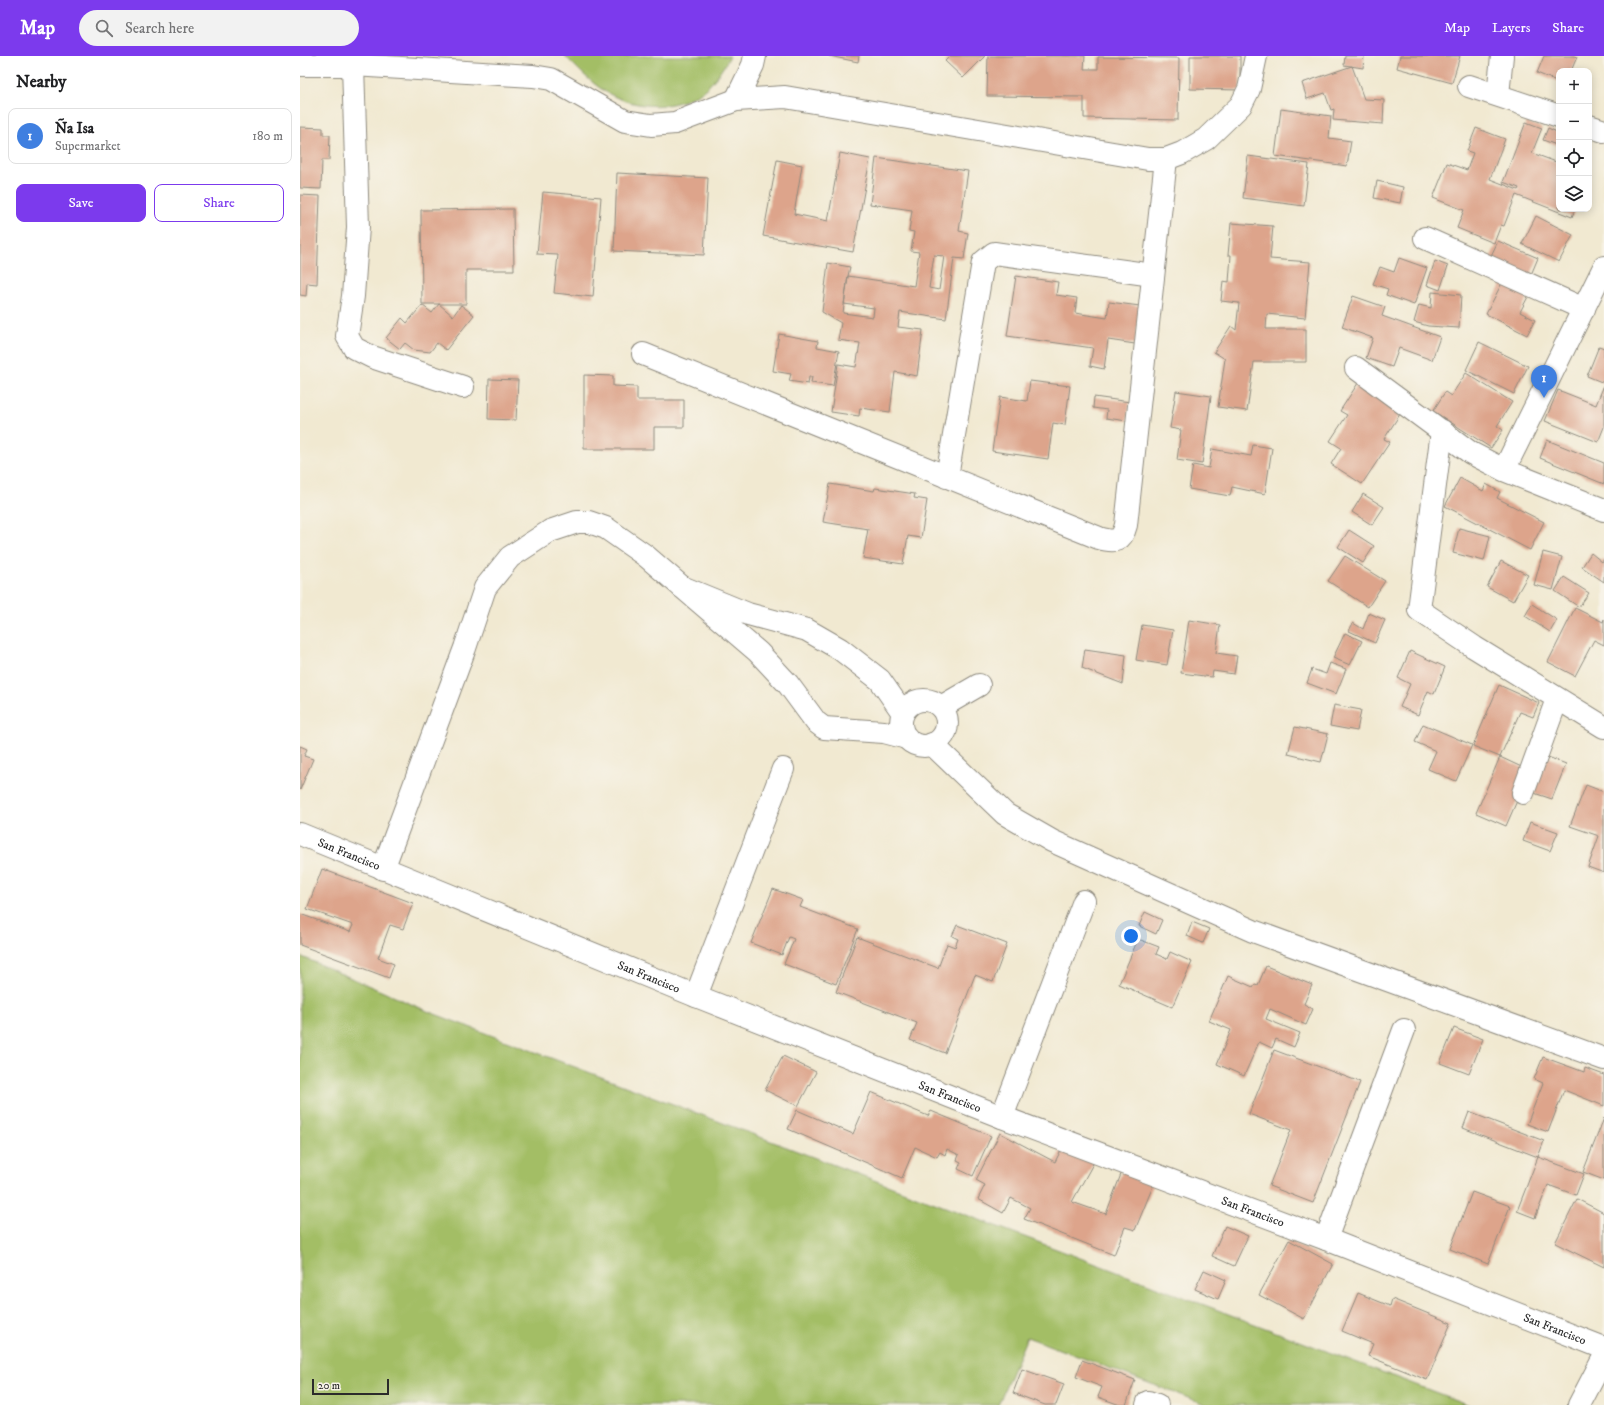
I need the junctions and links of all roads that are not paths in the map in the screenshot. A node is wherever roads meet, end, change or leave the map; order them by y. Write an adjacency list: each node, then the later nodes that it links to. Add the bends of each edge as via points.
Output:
1 (755, 56): 9 (street)
2 (1256, 56): 13 (street, via 1249,89 1241,105 1206,140)
3 (1502, 56): 8 (street)
4 (412, 63): 6 (street); 9 (street, via 551,79 625,121 651,125 675,123)
5 (300, 64): 6 (street)
6 (353, 65): 20 (street, via 358,227 347,336 354,348 372,357)
7 (1469, 86): 8 (street)
8 (1498, 95): 10 (street)
9 (736, 100): 13 (street, via 785,97 1148,159)
10 (1556, 115)
11 (1592, 127): 12 (street)
12 (1604, 131)
13 (1166, 159): 15 (street)
14 (1425, 238): 17 (street)
15 (1154, 275): 23 (street, via 994,253 983,262); 23 (street, via 1126,525 1122,536 1113,540 1100,538)
16 (1602, 277): 17 (street)
17 (1584, 309): 22 (street)
18 (643, 354): 23 (street)
19 (1356, 368): 21 (street)
20 (463, 387)
21 (1442, 431): 22 (street, via 1471,452); 27 (street, via 1419,610)
22 (1504, 470): 24 (street)
23 (947, 477)
24 (1604, 510)
25 (682, 587): 29 (street, via 748,614 807,630 840,649 880,680); 31 (street, via 758,652 788,684 816,722 824,728 884,732); 36 (street, via 646,556 606,528 589,522 577,522 550,531 510,557 485,588)
26 (979, 685): 28 (street)
27 (1557, 698): 30 (street); 34 (street)
28 (941, 707): 29 (street, via 934,702 916,701); 32 (street, via 948,723 940,739)
29 (903, 713): 31 (street, via 902,726)
30 (1604, 727)
31 (907, 738): 32 (street, via 919,745)
32 (932, 744): 40 (street, via 1005,814 1052,841 1253,931)
33 (783, 769): 38 (street)
34 (1523, 793)
35 (300, 834): 36 (street, San Francisco)
36 (383, 869): 38 (street, San Francisco)
37 (1084, 901): 41 (street)
38 (696, 996): 41 (street, San Francisco)
39 (1404, 1030): 42 (street)
40 (1602, 1054)
41 (1002, 1117): 42 (street, San Francisco)
42 (1326, 1239): 43 (street, San Francisco)
43 (1604, 1348)
44 (1604, 1357): 45 (street)
45 (1579, 1405)

